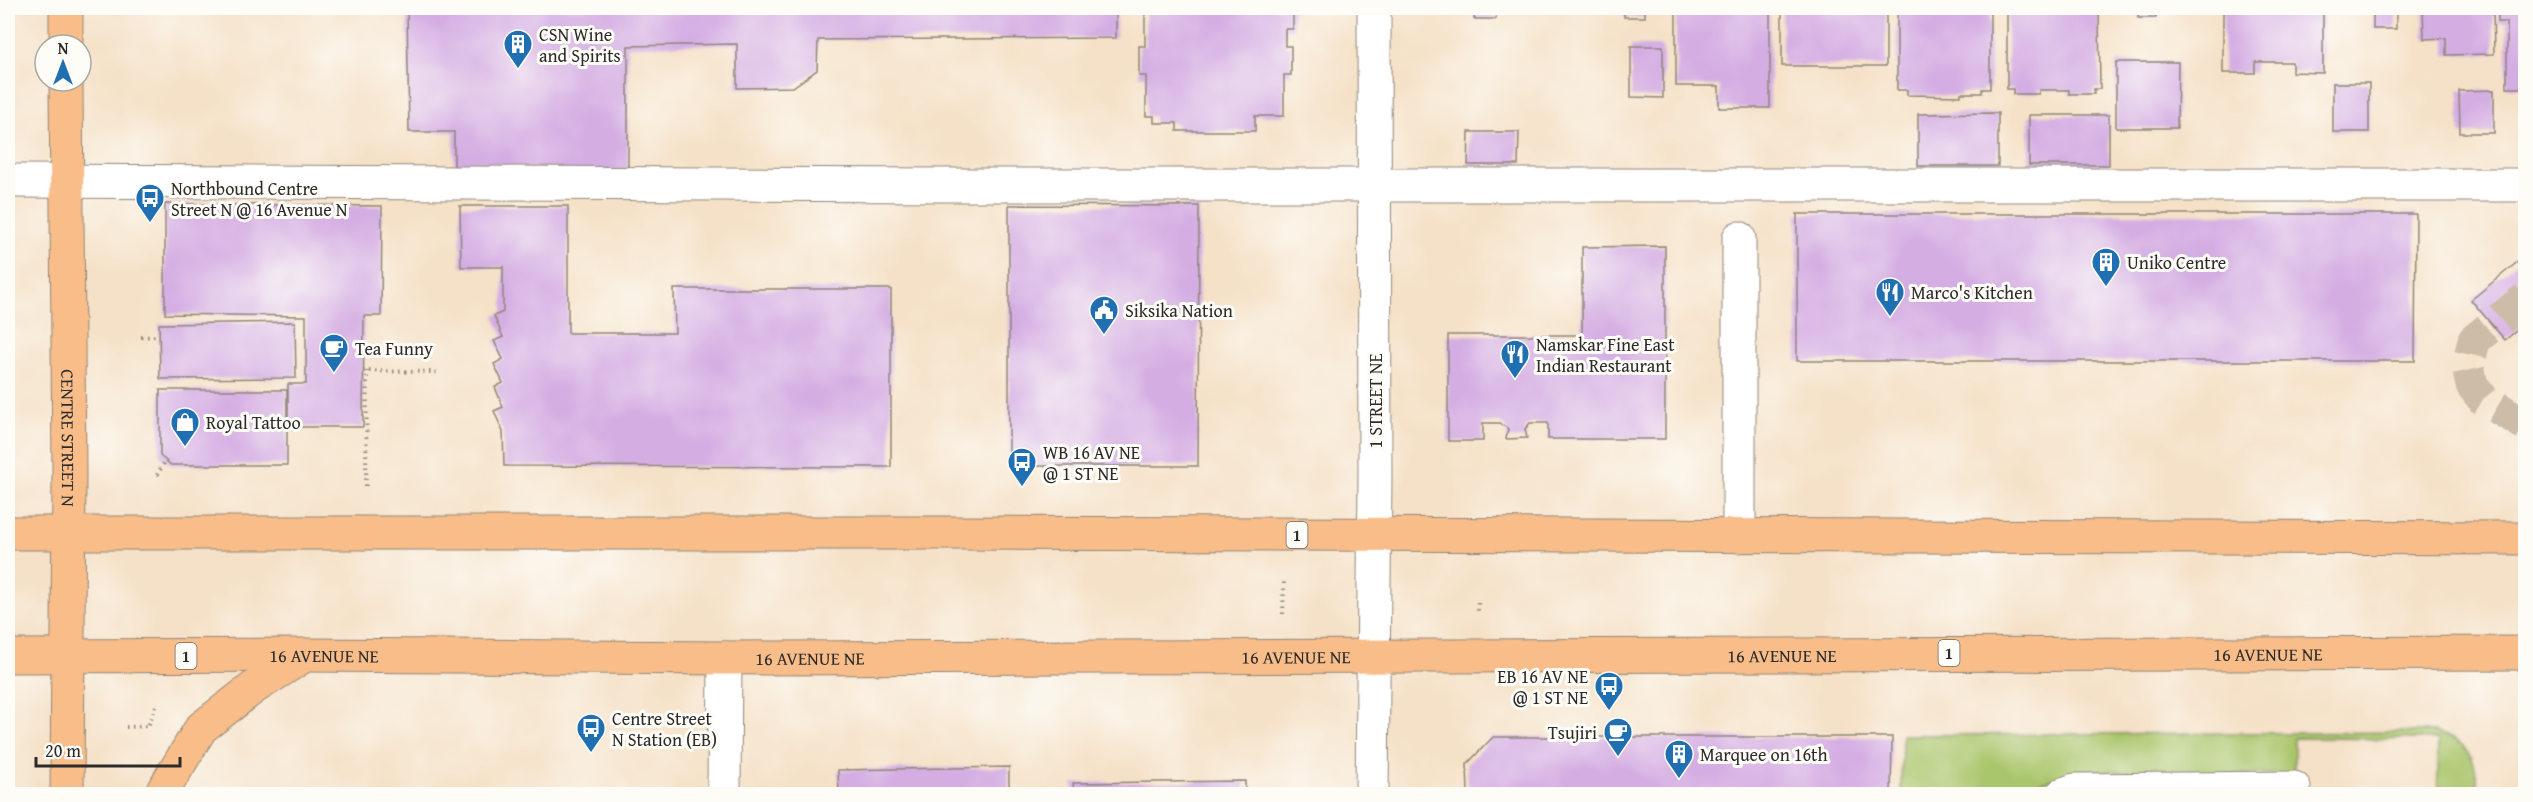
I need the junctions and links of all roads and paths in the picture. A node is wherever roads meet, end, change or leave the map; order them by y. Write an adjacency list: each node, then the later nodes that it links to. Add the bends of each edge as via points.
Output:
1 (66, 8): 3 (main road)
2 (1374, 8): 7 (street, 1 STREET NE)
3 (66, 33)
4 (66, 93): 6 (main road, CENTRE STREET N)
5 (8, 181): 6 (street)
6 (66, 181): 7 (street); 17 (main road, CENTRE STREET N)
7 (1375, 185): 8 (street); 18 (street, 1 STREET NE)
8 (2526, 185)
9 (1739, 238): 19 (street)
10 (159, 336): 11 (path)
11 (141, 337)
12 (438, 372): 15 (path, via 365,371)
13 (166, 460): 14 (path)
14 (157, 475)
15 (366, 486)
16 (8, 533): 17 (main road, 1)
17 (69, 533): 18 (main road, 1); 27 (main road, CENTRE STREET N)
18 (1374, 536): 19 (main road, 1); 25 (street, 1 STREET NE)
19 (1739, 536): 20 (main road, 1)
20 (2526, 538)
21 (1284, 580): 22 (path)
22 (1283, 621)
23 (2526, 652): 25 (main road, 16 AVENUE NE / 1)
24 (304, 655): 27 (main road, 16 AVENUE NE / 1); 28 (main road, 16 AVENUE NE / 1); 33 (main road, via 201,728)
25 (1373, 655): 28 (main road, 16 AVENUE NE / 1); 35 (street, 1 STREET NE)
26 (8, 656): 27 (main road, 1)
27 (68, 657): 32 (main road, CENTRE STREET N)
28 (725, 658): 34 (street)
29 (156, 705): 30 (path, via 148,726)
30 (126, 727)
31 (2294, 788): 36 (street, via 2075,790)
32 (67, 795)
33 (161, 795)
34 (724, 795)
35 (1372, 795)
36 (2063, 795)

